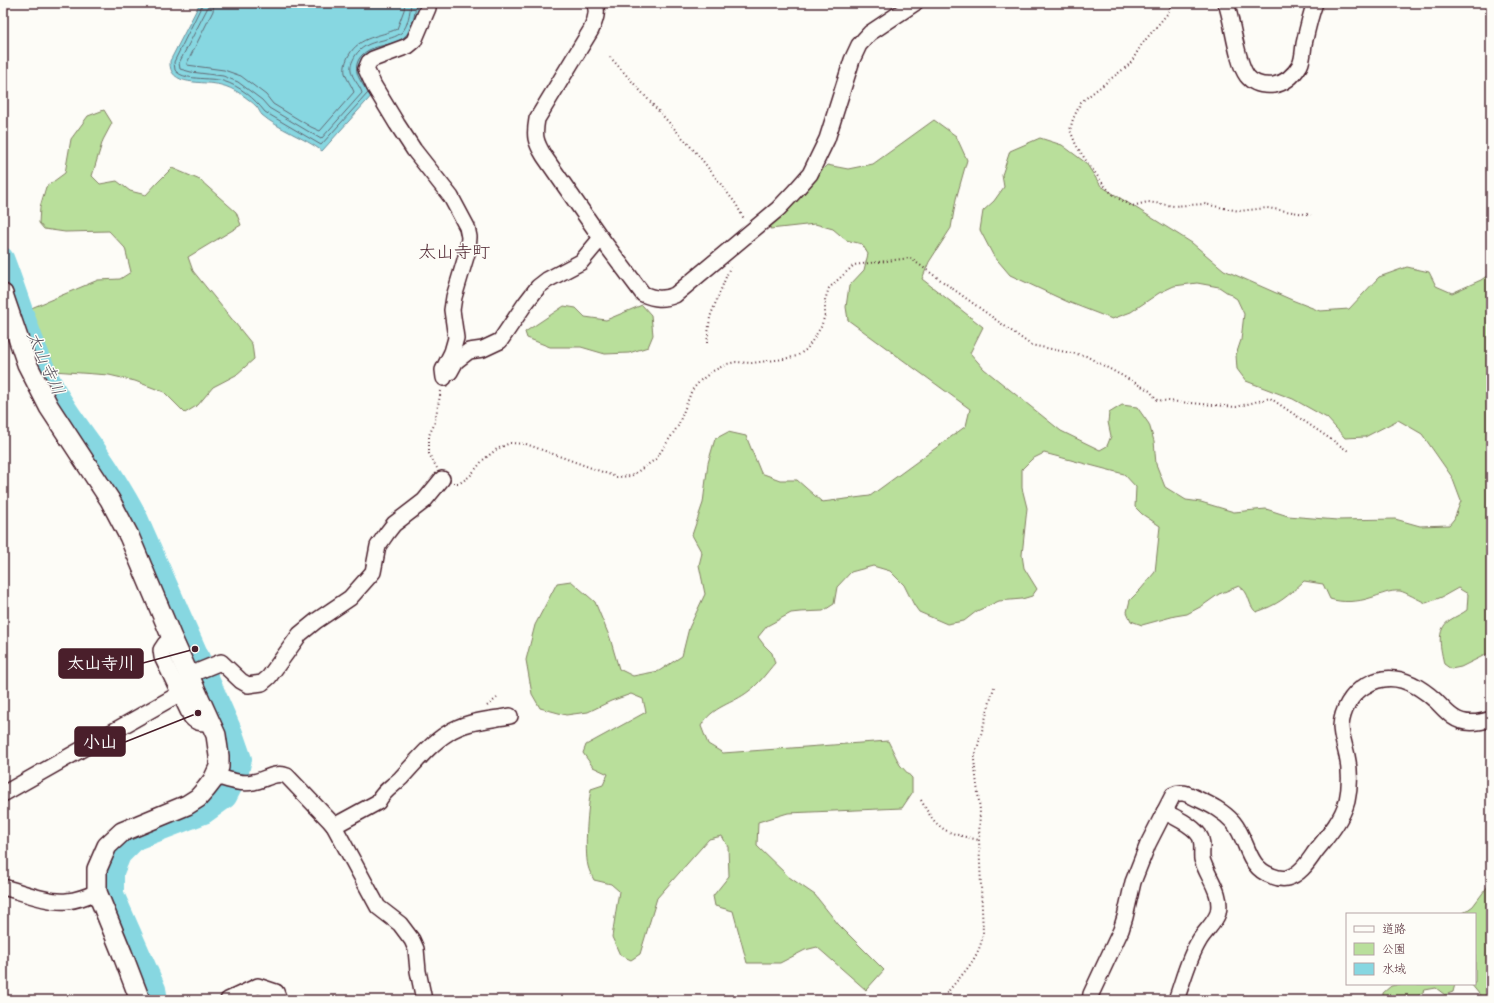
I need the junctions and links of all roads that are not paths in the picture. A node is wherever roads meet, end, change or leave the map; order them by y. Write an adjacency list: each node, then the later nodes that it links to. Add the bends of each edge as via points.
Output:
1 (428, 3): 6 (street, via 414,41 408,46 373,59 366,69 397,124 451,197 467,227 468,250 452,310 456,338 443,370 444,378 462,355 500,341 538,287 581,262)
2 (594, 3): 6 (street, via 596,20 537,119 534,133 544,156)
3 (915, 3): 6 (street, via 870,33 859,44 827,139 810,174 778,209 675,295 665,299 654,299 643,294)
4 (1226, 3): 5 (street, via 1240,60 1247,76 1256,84 1267,86 1278,84 1296,72 1301,63 1310,14)
5 (1315, 3)
6 (601, 238)
7 (3, 294): 9 (street, via 27,364 49,406 110,500 129,536)
8 (442, 479): 10 (street, via 424,500 394,524 387,533 378,546 373,572 350,598 300,634 262,683 248,685 221,662)
9 (172, 638): 10 (street); 11 (street, via 161,650)
10 (197, 672): 14 (street)
11 (179, 694): 14 (street, via 194,721 201,724); 16 (street)
12 (510, 716): 18 (street, via 465,725 448,732 381,795 378,802)
13 (1491, 719): 17 (street, via 1475,723 1454,718 1422,690 1403,680 1383,679 1364,686 1349,702 1341,726 1349,770 1349,784 1341,816 1302,870 1287,878 1267,875 1258,869 1251,860 1240,832 1233,822 1214,806 1178,792 1169,799)
14 (210, 722): 15 (street, via 216,735 220,756)
15 (215, 776): 18 (street, via 241,783 281,774 287,776); 20 (street, via 198,798 122,832 107,846 97,869)
16 (3, 794)
17 (1164, 812): 25 (street, via 1137,870 1123,923); 26 (street, via 1174,816 1202,840 1202,859 1218,895 1219,905 1218,914 1193,952)
18 (334, 826): 24 (street, via 378,907 400,924 412,940 416,949)
19 (3, 887): 20 (street, via 67,901)
20 (97, 892): 21 (street)
21 (140, 1000)
22 (228, 1000): 23 (street, via 258,986 276,992)
23 (279, 1000)
24 (424, 1000)
25 (1090, 1000)
26 (1176, 1000)

